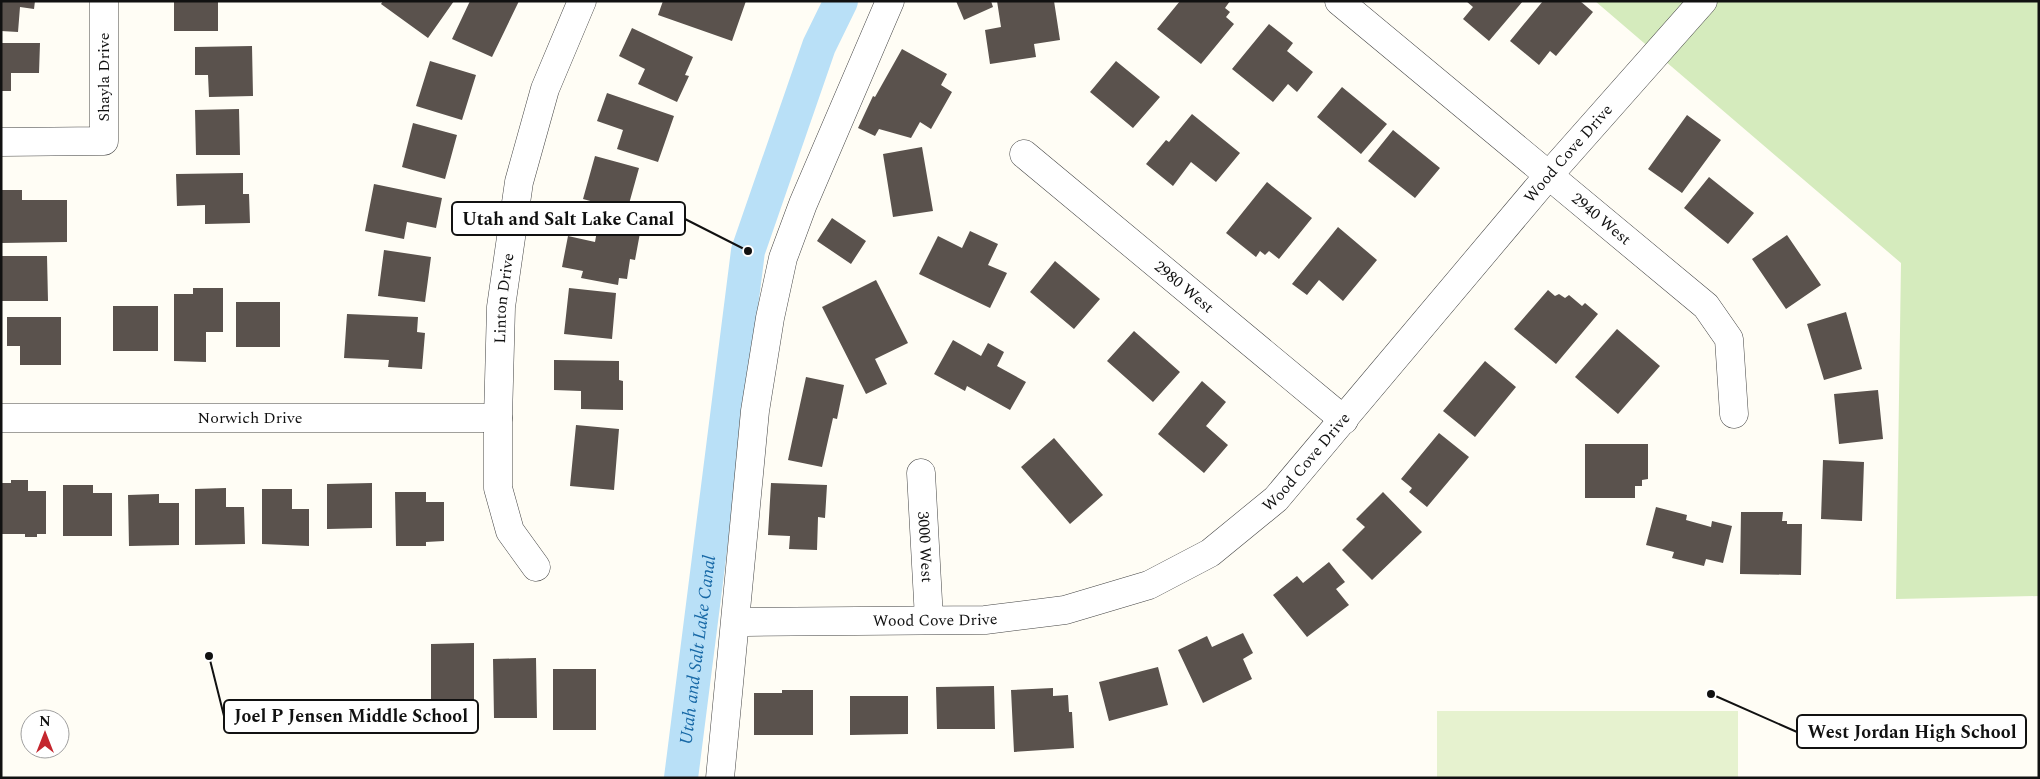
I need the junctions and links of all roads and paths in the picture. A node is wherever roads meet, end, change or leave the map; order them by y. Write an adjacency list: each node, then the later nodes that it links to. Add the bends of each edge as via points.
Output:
1 (104, 1): 6 (street, Shayla Drive, via 104,141)
2 (582, 1): 11 (street, Linton Drive, via 546,89 519,182 501,307)
3 (890, 1): 17 (street, via 783,258 755,411)
4 (1339, 1): 8 (street, 2940 West)
5 (1702, 1): 8 (street, Wood Cove Drive)
6 (1, 142)
7 (1024, 154): 12 (street, 2980 West)
8 (1548, 176): 9 (street, 2940 West, via 1706,306 1729,339); 12 (street, Wood Cove Drive)
9 (1734, 414)
10 (1, 418): 11 (street, Norwich Drive)
11 (498, 418): 14 (street, Linton Drive, via 498,488 510,531)
12 (1344, 420): 15 (street, Wood Cove Drive, via 1276,499 1210,553 1149,585 1065,610 985,620)
13 (921, 473): 15 (street, 3000 West)
14 (536, 567)
15 (930, 619): 16 (street, Wood Cove Drive)
16 (746, 622)
17 (720, 778)

